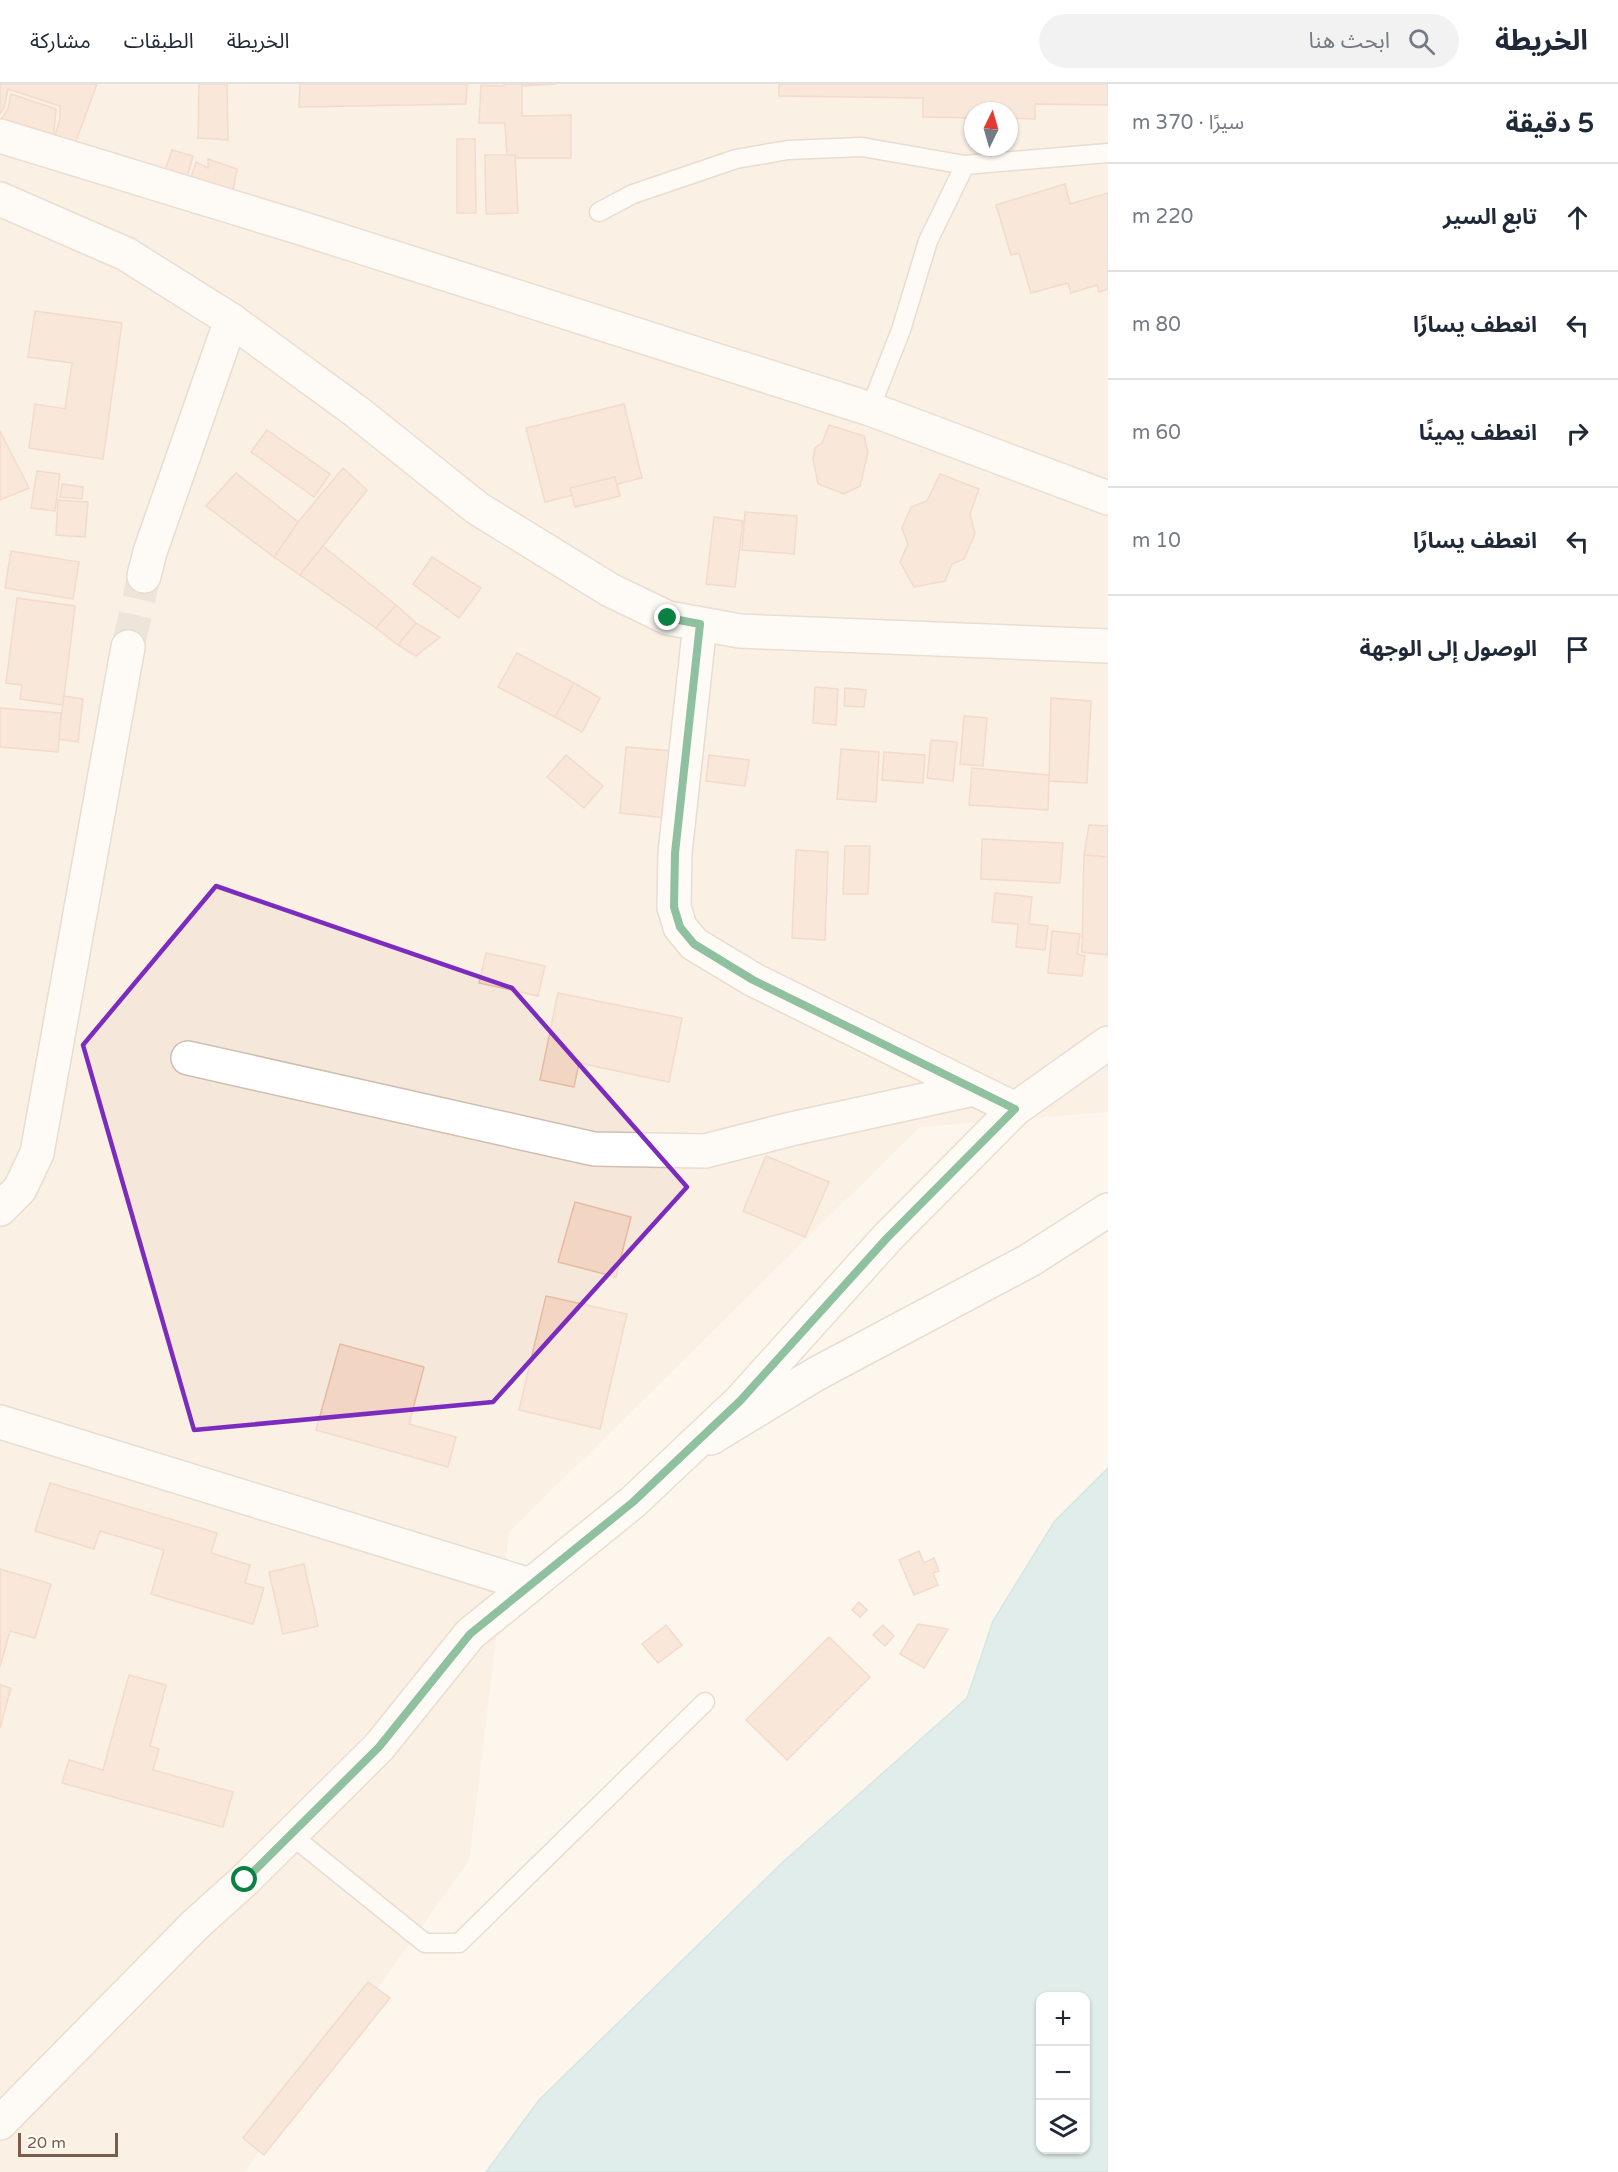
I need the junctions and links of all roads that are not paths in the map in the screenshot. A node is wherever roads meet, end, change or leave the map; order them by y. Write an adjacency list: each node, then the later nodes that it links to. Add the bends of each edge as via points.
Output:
1 (0, 135): 7 (street)
2 (1108, 153): 3 (lane)
3 (965, 165): 5 (lane, via 862,147 788,150 736,159 633,194); 7 (lane, via 928,241 901,330)
4 (0, 199): 6 (street, via 126,254)
5 (599, 212)
6 (231, 320): 9 (street); 10 (street, via 357,412 477,508 610,590 668,618)
7 (870, 409): 8 (street)
8 (1108, 498)
9 (144, 576)
10 (700, 624): 11 (street, via 740,632); 15 (street, via 675,853 674,907 680,927 694,944 753,980)
11 (1108, 646)
12 (128, 647): 17 (street, via 37,1153 20,1189)
13 (1108, 1043): 16 (street)
14 (188, 1058): 15 (street, via 594,1149 705,1151)
15 (974, 1089): 16 (street)
16 (1015, 1109): 20 (street, via 887,1238 740,1401)
17 (0, 1209)
18 (1108, 1210): 20 (street, via 1030,1260 816,1374)
19 (0, 1422): 21 (street)
20 (682, 1456): 21 (street, via 633,1502)
21 (530, 1585): 23 (street, via 470,1634 379,1747)
22 (705, 1702): 23 (lane, via 459,1942 425,1943)
23 (291, 1835): 24 (street)
24 (4, 2111)

